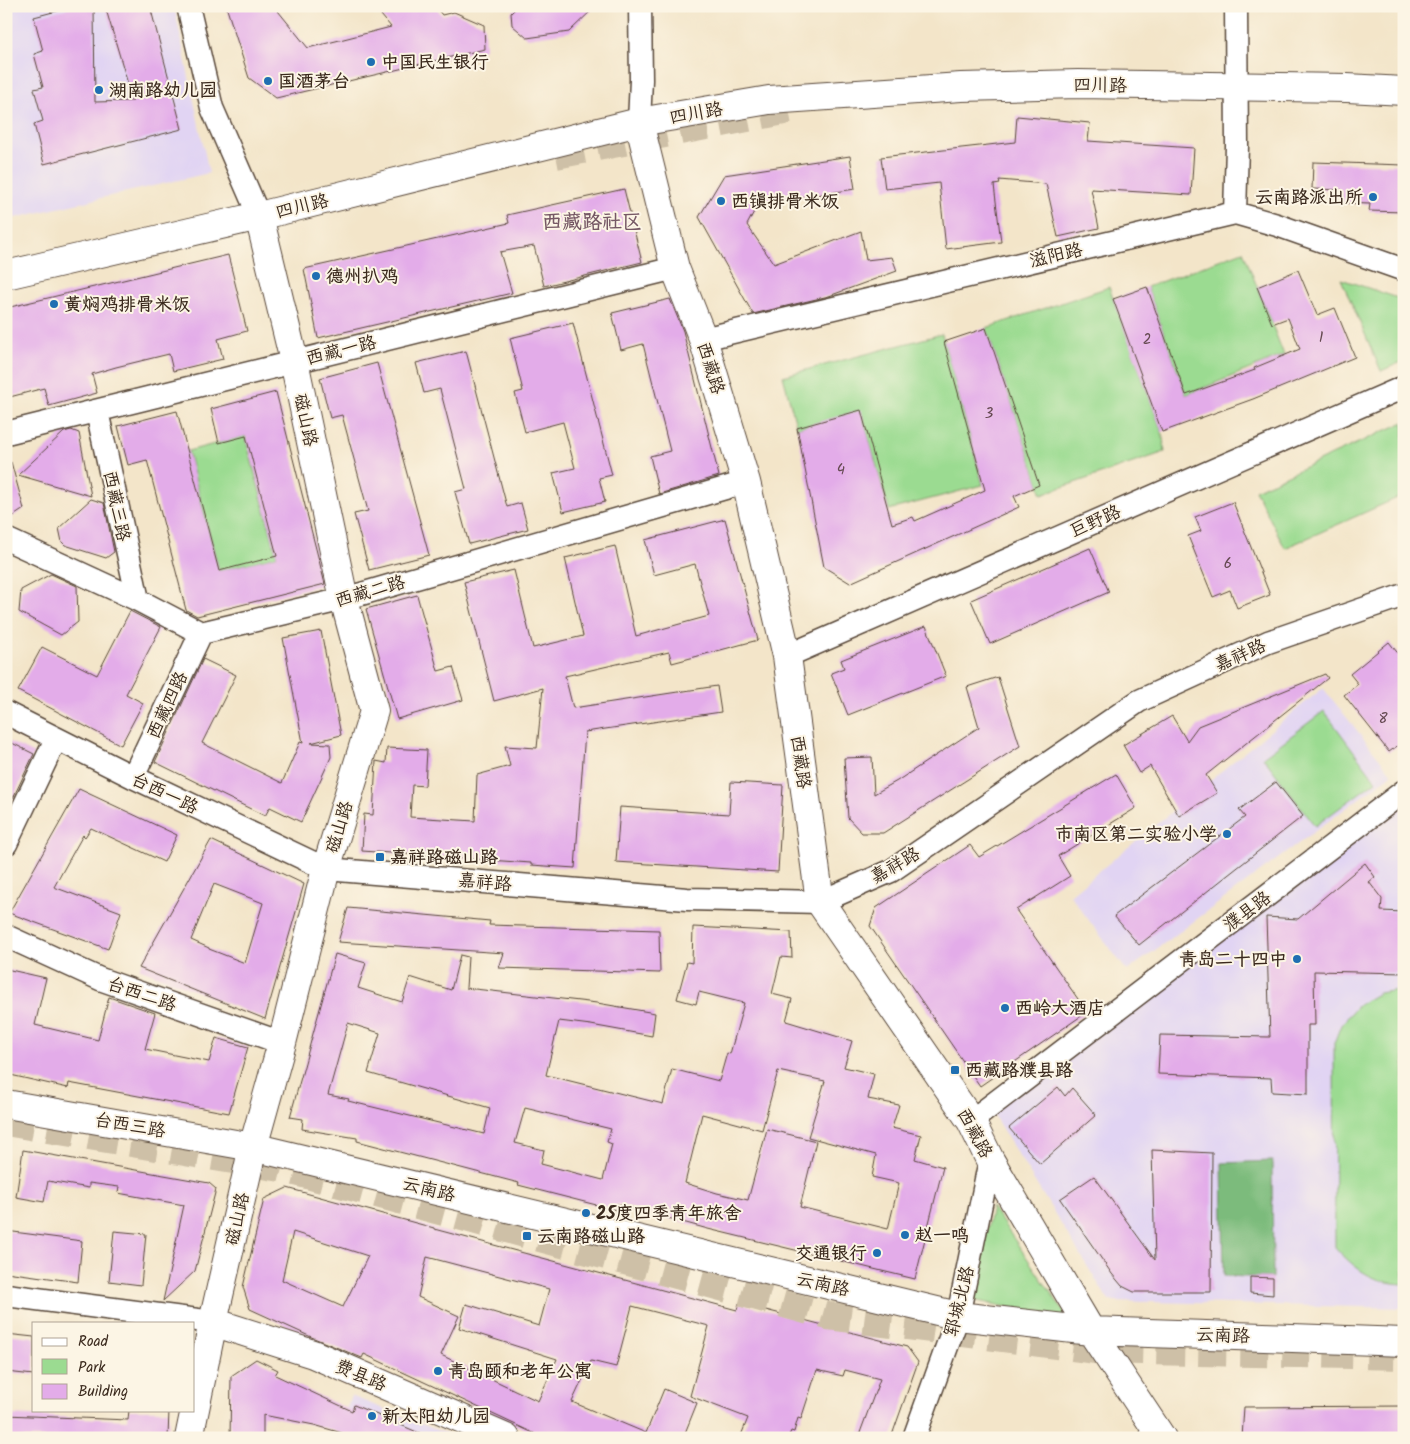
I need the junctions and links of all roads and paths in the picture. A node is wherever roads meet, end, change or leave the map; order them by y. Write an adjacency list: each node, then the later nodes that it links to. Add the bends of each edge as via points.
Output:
1 (188, 6): 8 (street, via 212,108)
2 (640, 6): 6 (street, 西藏路)
3 (1236, 6): 4 (street)
4 (1237, 86): 5 (street, 四川路); 6 (street, 四川路, via 1078,84 961,87 769,100); 7 (street)
5 (1404, 91)
6 (639, 122): 8 (street, 四川路); 9 (street, 西藏路)
7 (1235, 213): 10 (street, 滋阳路); 12 (street, 滋阳路)
8 (259, 216): 11 (street, 四川路); 13 (street, 磁山路)
9 (676, 268): 12 (street, 西藏路); 13 (street, 西藏一路)
10 (1404, 270)
11 (6, 276)
12 (703, 339): 17 (street, 西藏路)
13 (294, 361): 15 (street, 西藏一路); 20 (street, 磁山路)
14 (1404, 387): 23 (street, 巨野路)
15 (97, 411): 16 (street, 西藏一路); 21 (street, 西藏三路)
16 (6, 433)
17 (746, 482): 20 (street, 西藏二路); 23 (street, 西藏路)
18 (6, 539): 21 (street)
19 (1404, 595): 30 (street, 嘉祥路, via 1268,642 1139,701 891,871)
20 (344, 599): 22 (street, 西藏二路); 29 (street, 磁山路, via 374,711)
21 (138, 600): 22 (street)
22 (200, 633): 26 (street, 西藏四路)
23 (787, 656): 30 (street, 西藏路)
24 (6, 713): 25 (street, 台西一路)
25 (56, 739): 26 (street, 台西一路); 28 (street)
26 (133, 777): 29 (street, 台西一路)
27 (1404, 791): 34 (street, 濮县路)
28 (6, 844)
29 (326, 869): 30 (street, 嘉祥路, via 687,899); 32 (street, 磁山路)
30 (820, 902): 34 (street, 西藏路)
31 (6, 936): 32 (street, 台西二路, via 100,979)
32 (282, 1043): 35 (street, 磁山路)
33 (6, 1104): 35 (street, 台西三路)
34 (971, 1121): 36 (street, 西藏路)
35 (253, 1147): 38 (street, 云南路); 39 (street, 磁山路)
36 (990, 1160): 38 (street, 郓城北路); 40 (street, 西藏路)
37 (6, 1295): 39 (street)
38 (958, 1316): 40 (street, 云南路); 46 (street, 郓城北路)
39 (213, 1322): 42 (street, 磁山路); 45 (street, 费县路, via 313,1354)
40 (1090, 1330): 41 (street, 云南路); 47 (street, 西藏路)
41 (1404, 1342)
42 (195, 1406)
43 (194, 1412): 44 (street, 磁山路)
44 (188, 1438)
45 (506, 1438)
46 (914, 1438)
47 (1162, 1438)

